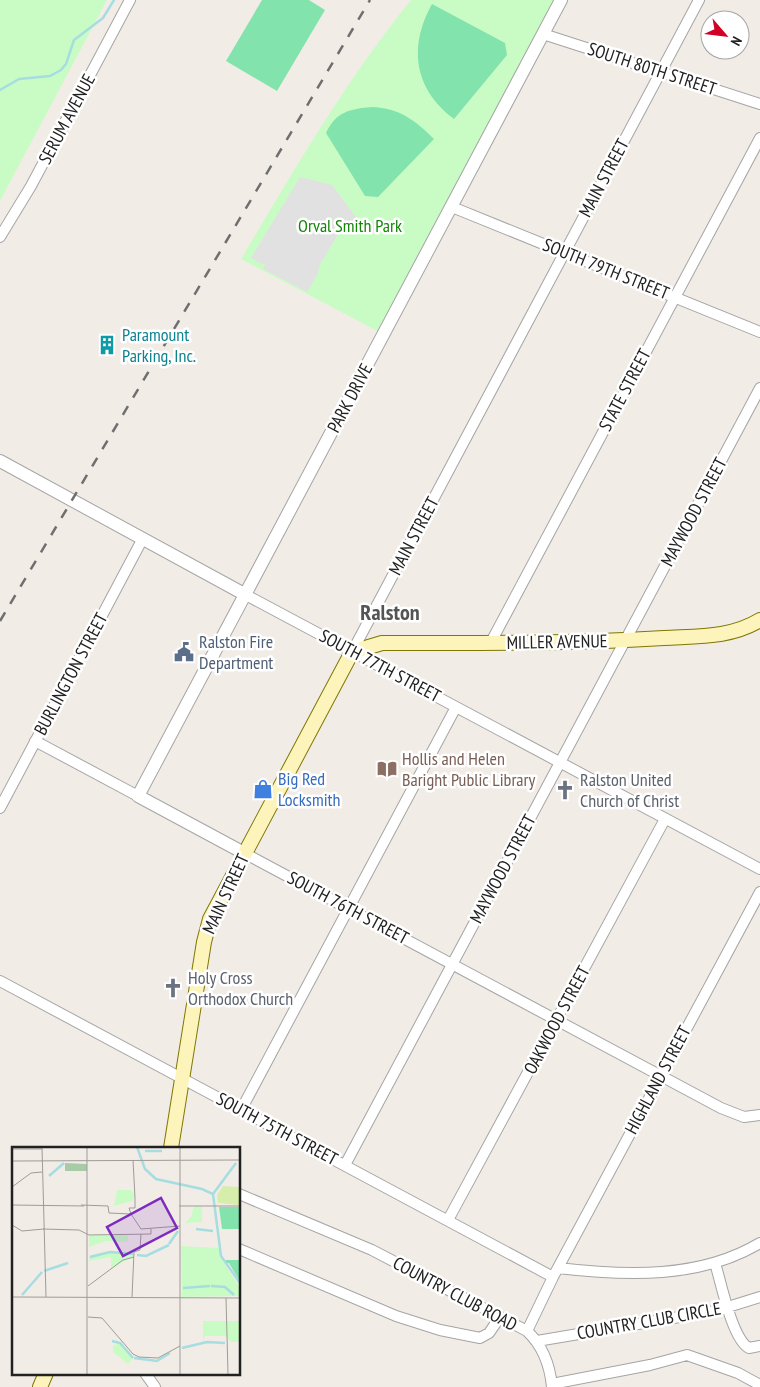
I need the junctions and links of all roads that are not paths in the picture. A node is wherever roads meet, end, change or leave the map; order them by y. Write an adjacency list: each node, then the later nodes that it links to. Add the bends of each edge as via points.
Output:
1 (130, 0): 9 (street, SERUM AVENUE, via 31,186)
2 (561, 0): 4 (street, PARK DRIVE)
3 (699, 0): 5 (street, MAIN STREET)
4 (544, 34): 5 (street, SOUTH 80TH STREET); 8 (street, PARK DRIVE)
5 (661, 72): 6 (street, SOUTH 80TH STREET); 10 (street, MAIN STREET)
6 (760, 104)
7 (760, 138): 11 (street, STATE STREET)
8 (452, 207): 10 (street, SOUTH 79TH STREET); 16 (street, PARK DRIVE)
9 (0, 237)
10 (565, 253): 11 (street, SOUTH 79TH STREET); 20 (street, MAIN STREET)
11 (675, 297): 12 (street, SOUTH 79TH STREET); 19 (street, STATE STREET)
12 (760, 332)
13 (760, 388): 18 (street, MAYWOOD STREET)
14 (0, 461): 15 (street, SOUTH 77TH STREET)
15 (142, 540): 16 (street, SOUTH 77TH STREET); 22 (street, BURLINGTON STREET)
16 (246, 595): 20 (street, SOUTH 77TH STREET); 24 (street, PARK DRIVE)
17 (760, 620): 18 (main road, MILLER AVENUE, via 747,629 729,634)
18 (625, 641): 19 (main road, MILLER AVENUE); 23 (street, MAYWOOD STREET)
19 (491, 642): 20 (main road, MILLER AVENUE, via 382,643)
20 (352, 652): 21 (street, SOUTH 77TH STREET); 27 (main road, MAIN STREET)
21 (456, 707): 23 (street, SOUTH 77TH STREET); 30 (street)
22 (35, 741): 24 (street, SOUTH 76TH STREET); 25 (street, BURLINGTON STREET)
23 (560, 762): 26 (street, SOUTH 77TH STREET); 31 (street, MAYWOOD STREET)
24 (138, 796): 27 (street, SOUTH 76TH STREET)
25 (0, 808)
26 (665, 819): 28 (street, SOUTH 77TH STREET); 33 (street, OAKWOOD STREET)
27 (244, 853): 30 (street, SOUTH 76TH STREET); 35 (main road, MAIN STREET, via 206,930)
28 (760, 869)
29 (760, 892): 34 (street, HIGHLAND STREET)
30 (348, 908): 31 (street, SOUTH 76TH STREET); 36 (street)
31 (453, 964): 33 (street, SOUTH 76TH STREET); 39 (street, MAYWOOD STREET)
32 (0, 981): 35 (street, SOUTH 75TH STREET)
33 (557, 1020): 34 (street, SOUTH 76TH STREET); 41 (street, OAKWOOD STREET)
34 (661, 1075): 37 (street, SOUTH 76TH STREET, via 736,1115); 45 (street, HIGHLAND STREET)
35 (183, 1079): 36 (street, SOUTH 75TH STREET); 38 (main road, MAIN STREET)
36 (242, 1110): 39 (street, SOUTH 75TH STREET)
37 (760, 1116)
38 (171, 1147)
39 (345, 1165): 41 (street, SOUTH 75TH STREET)
40 (240, 1194): 48 (street, COUNTRY CLUB ROAD, via 372,1250)
41 (448, 1220): 45 (street, SOUTH 75TH STREET)
42 (760, 1242): 44 (street, via 730,1259)
43 (240, 1249): 48 (street, via 396,1316 440,1330 480,1338 489,1333)
44 (715, 1263): 45 (street, via 638,1274); 47 (street)
45 (556, 1273): 49 (street, COUNTRY CLUB ROAD)
46 (760, 1296): 47 (street, COUNTRY CLUB CIRCLE)
47 (728, 1307): 50 (street, COUNTRY CLUB CIRCLE); 51 (street, via 744,1346)
48 (500, 1317): 49 (street, COUNTRY CLUB ROAD)
49 (527, 1331): 50 (street)
50 (537, 1341): 55 (street, via 544,1352)
51 (760, 1346)
52 (46, 1374): 56 (main road)
53 (146, 1374): 57 (street)
54 (760, 1385): 55 (street, via 738,1373 687,1355)
55 (552, 1386)
56 (40, 1387)
57 (154, 1387)

